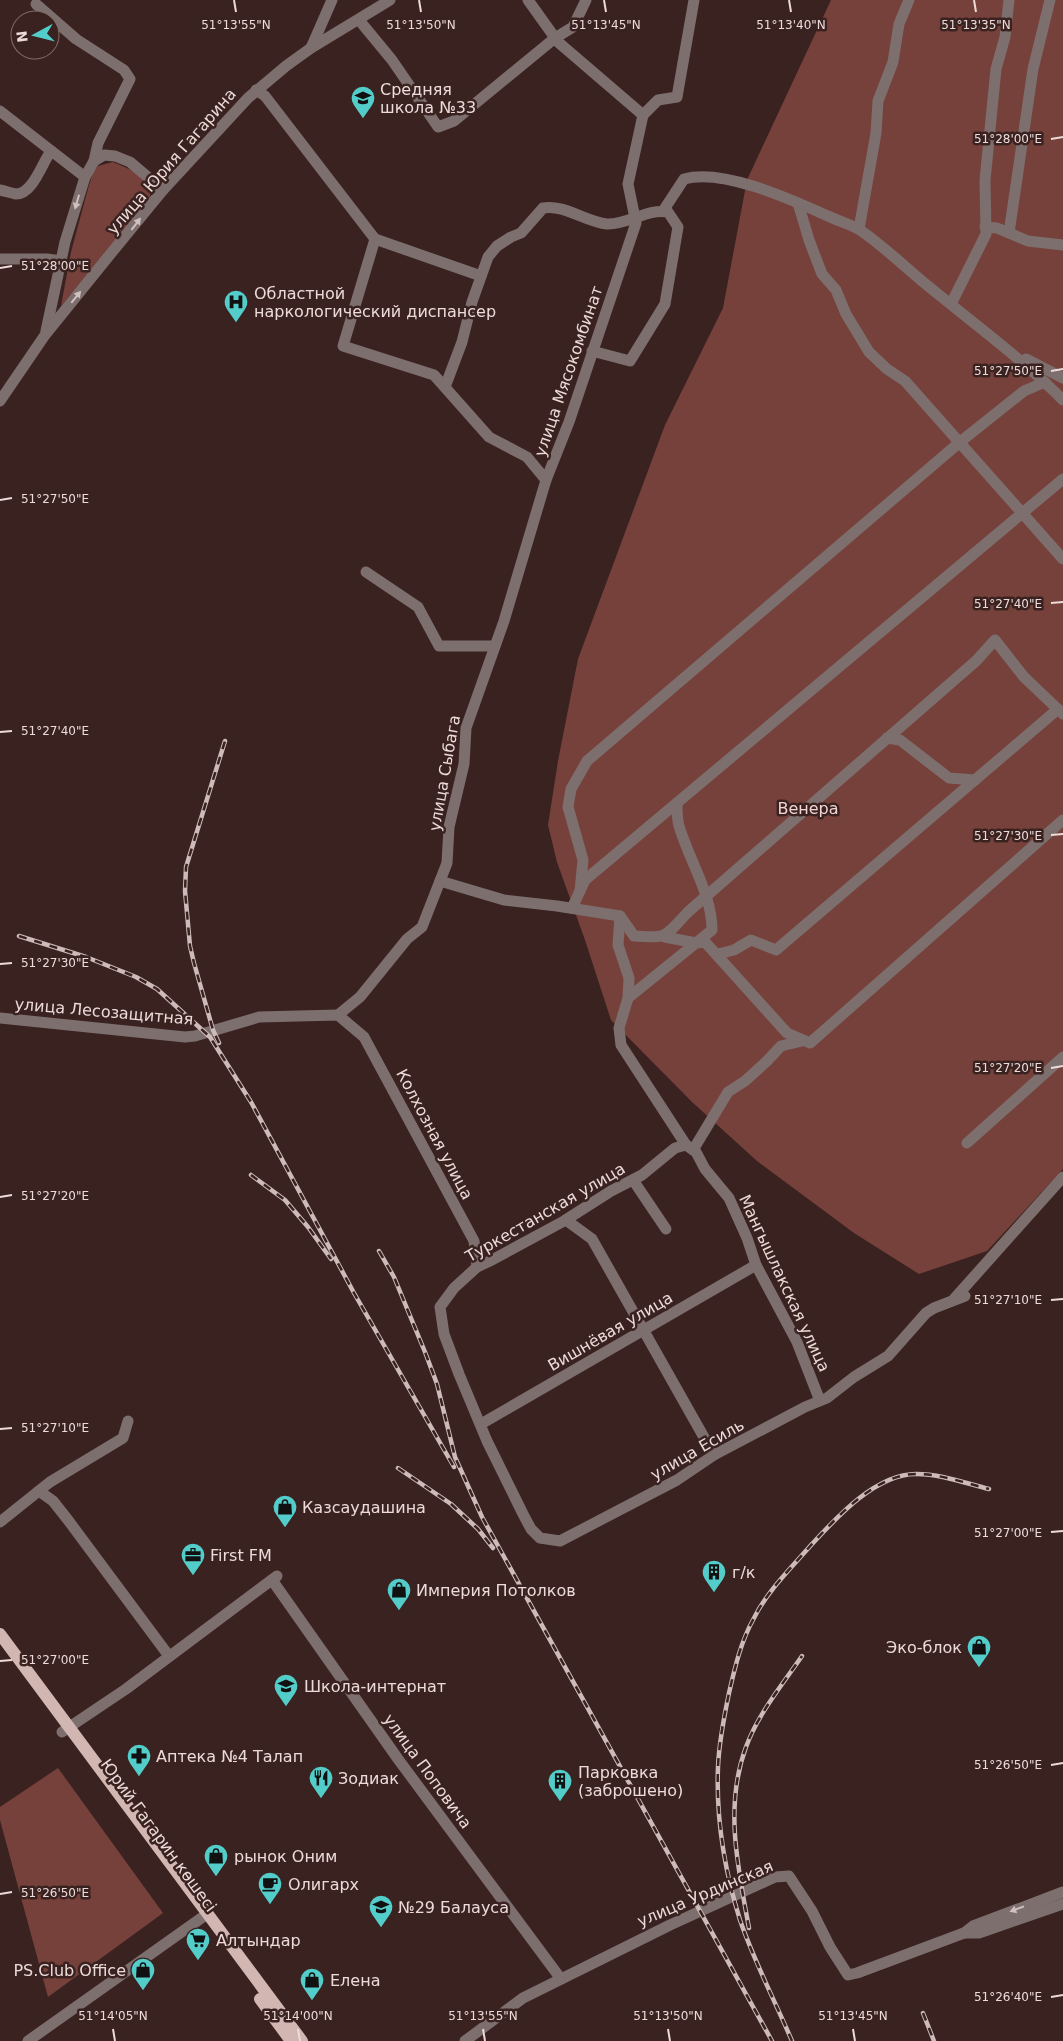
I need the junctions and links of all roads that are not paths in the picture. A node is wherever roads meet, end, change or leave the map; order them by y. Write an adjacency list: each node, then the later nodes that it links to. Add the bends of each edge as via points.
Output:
1 (332, 0): 12 (street)
2 (390, 0): 10 (street, улица Юрия Гагарина)
3 (528, 0): 11 (street)
4 (586, 0): 11 (street, via 573,27)
5 (694, 0): 15 (street, via 677,98 658,100)
6 (908, 0): 25 (street, via 899,24 893,62 878,101 876,133)
7 (1009, 0): 24 (street, via 1005,37 996,68 986,180)
8 (1050, 0): 26 (street, via 1033,69)
9 (36, 4): 17 (street, via 76,39 124,70 130,79 98,143)
10 (359, 20): 11 (street, via 392,60 438,127 454,121); 12 (street, улица Юрия Гагарина)
11 (555, 38): 15 (street)
12 (311, 48): 13 (street, улица Юрия Гагарина)
13 (256, 90): 20 (street, улица Юрия Гагарина); 27 (street, via 265,96)
14 (0, 111): 16 (street)
15 (643, 115): 23 (street, улица Мясокомбинат, via 628,184)
16 (51, 152): 18 (street); 19 (street, via 32,186 24,192 17,194)
17 (94, 161): 18 (street); 20 (street, via 104,156 115,156 130,162)
18 (85, 177): 30 (street, one-way to 30)
19 (0, 190)
20 (163, 190): 33 (street, улица Юрия Гагарина, one-way to 20)
21 (798, 203): 22 (street, via 764,189 735,182 690,177 679,184); 25 (street); 41 (street, via 822,274 836,290 869,352 905,381)
22 (663, 211): 23 (street); 34 (street, via 668,212 678,227 664,304 658,318 630,361)
23 (635, 217): 31 (street, via 620,224 606,224 556,208 543,208 521,233 492,251); 34 (street, улица Мясокомбинат, via 636,223)
24 (986, 227): 26 (street); 32 (street, via 986,234)
25 (859, 230): 32 (street)
26 (1009, 233): 28 (street, via 1028,240)
27 (375, 239): 31 (street); 38 (street, улица Мясокомбинат, via 343,346 434,375)
28 (1063, 245)
29 (0, 259): 30 (street)
30 (61, 261): 33 (street)
31 (481, 276): 38 (street)
32 (951, 304): 35 (street)
33 (46, 335): 40 (street)
34 (592, 351): 43 (street, улица Мясокомбинат)
35 (1011, 351): 36 (street); 37 (street)
36 (1063, 378)
37 (1045, 382): 39 (street); 41 (street, via 1024,391)
38 (445, 387): 43 (street, улица Мясокомбинат, via 489,437 527,457)
39 (1063, 400)
40 (0, 401)
41 (960, 442): 44 (street); 54 (street, via 586,761 571,789 568,807 583,860)
42 (1063, 478): 44 (street)
43 (546, 480): 47 (street, улица Сыбага)
44 (1021, 513): 45 (street); 51 (street)
45 (1063, 559)
46 (366, 572): 47 (street, via 418,607 439,646)
47 (495, 646): 53 (street, улица Сыбага, via 466,728 464,764 449,828 447,863)
48 (1061, 711): 49 (street, via 1024,677 995,640); 50 (street)
49 (887, 738): 50 (street, via 900,740 949,778); 55 (street)
50 (976, 780): 60 (street, via 776,950 751,940 734,950)
51 (677, 803): 54 (street, via 585,880); 55 (street, via 678,824)
52 (1063, 820): 64 (street, Туркестанская улица, via 810,1043)
53 (440, 881): 56 (street, via 504,900); 62 (street, улица Сыбага, via 422,927 407,938 360,996)
54 (580, 891): 56 (street)
55 (706, 896): 58 (street); 59 (street, via 712,930)
56 (572, 908): 57 (street)
57 (620, 916): 58 (street, via 634,936); 61 (street, Мангышлакская улица, via 618,945 629,978)
58 (664, 936): 59 (street)
59 (696, 943): 60 (street, via 706,942); 61 (street)
60 (718, 954): 64 (street, via 787,1033)
61 (628, 998): 67 (street, Мангышлакская улица, via 619,1028 620,1045)
62 (338, 1015): 63 (street, улица Лесозащитная, via 259,1016 185,1037); 73 (street, Колхозная улица, via 364,1037 474,1241)
63 (0, 1018)
64 (802, 1041): 67 (street, Туркестанская улица, via 781,1046 745,1081 728,1092)
65 (1063, 1057): 66 (street)
66 (967, 1143)
67 (685, 1148): 69 (street, Туркестанская улица); 72 (street, Мангышлакская улица, via 729,1198)
68 (1063, 1177): 75 (street)
69 (633, 1180): 70 (street, Туркестанская улица); 71 (street)
70 (566, 1220): 73 (street, Туркестанская улица); 76 (street, via 592,1239)
71 (666, 1228)
72 (756, 1264): 76 (street, Вишнёвая улица); 77 (street, Мангышлакская улица, via 797,1342)
73 (477, 1266): 79 (street, Туркестанская улица, via 440,1307 444,1334)
74 (966, 1296): 75 (street, улица Есиль)
75 (952, 1301): 77 (street, улица Есиль, via 926,1313 888,1356)
76 (644, 1329): 79 (street, Вишнёвая улица); 80 (street)
77 (820, 1401): 80 (street, улица Есиль)
78 (128, 1421): 81 (street, via 123,1438)
79 (481, 1424): 80 (street, улица Есиль, via 531,1529 540,1538 560,1541 678,1480)
80 (714, 1455)
81 (39, 1491): 82 (street); 85 (street, via 53,1501 68,1520)
82 (0, 1522)
83 (0, 1634): 86 (main road, Юрий Гагарин көшесі)
84 (0, 1648): 86 (main road, Юрий Гагарин көшесі)
85 (169, 1656): 86 (street); 91 (street, улица Поповича, via 274,1578 400,1761)
86 (65, 1729): 89 (main road, Юрий Гагарин көшесі)
87 (1063, 1892): 90 (street, улица Урдинская, one-way to 90, via 973,1926)
88 (1063, 1904): 90 (street, via 979,1933)
89 (203, 1916): 92 (street); 93 (main road, Юрий Гагарин көшесі); 94 (main road, Юрий Гагарин көшесі)
90 (964, 1933): 91 (street, улица Урдинская, via 848,1975 789,1876 775,1877)
91 (561, 1979): 95 (street, улица Урдинская, via 524,1998)
92 (28, 2041)
93 (291, 2041)
94 (302, 2041)
95 (465, 2041)

